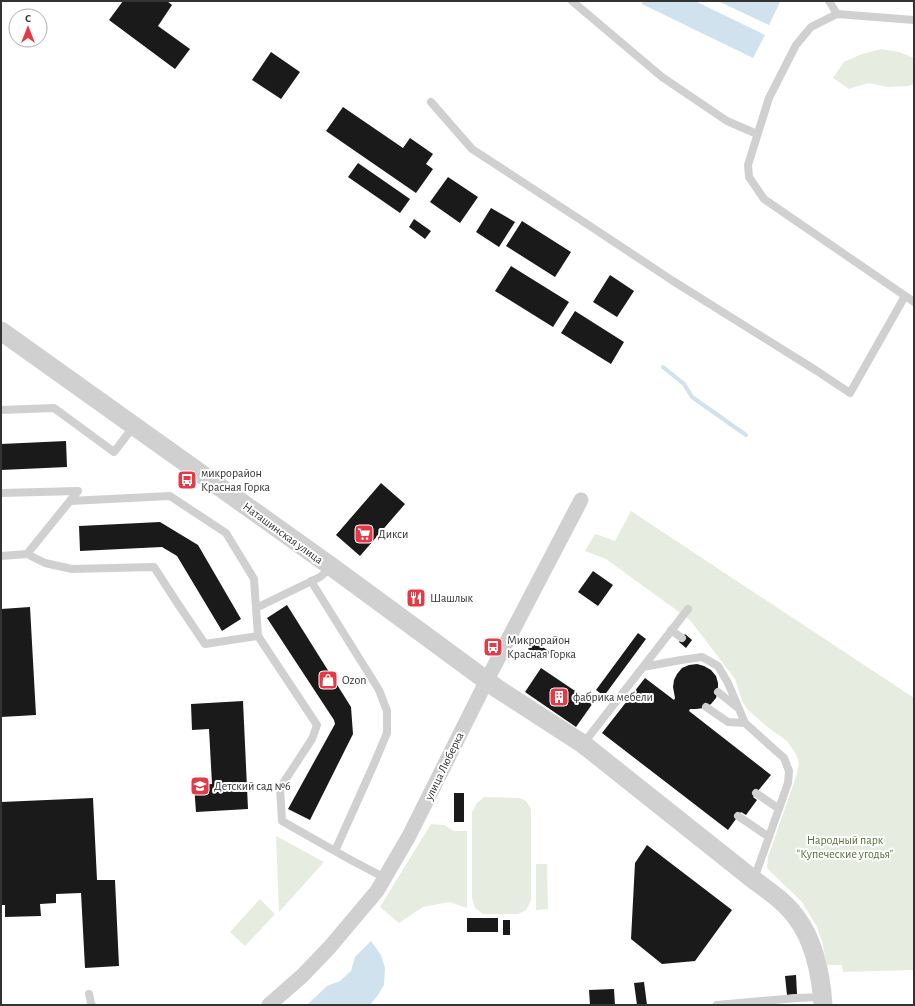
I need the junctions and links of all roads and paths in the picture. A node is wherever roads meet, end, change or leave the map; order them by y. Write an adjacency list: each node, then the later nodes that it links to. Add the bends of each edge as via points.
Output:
1 (572, 1): 6 (lane, via 662,77 727,121)
2 (829, 1): 3 (lane)
3 (837, 14): 4 (lane); 6 (lane, via 811,27 796,45 769,98)
4 (914, 20)
5 (431, 102): 7 (lane, via 472,149 672,281 850,393)
6 (758, 134): 7 (lane, via 748,165 748,177 764,199)
7 (905, 296): 8 (lane)
8 (914, 302)
9 (1, 331): 11 (street, Наташинская улица)
10 (1, 410): 11 (lane, via 54,408 114,452)
11 (134, 426): 17 (street, Наташинская улица)
12 (1, 493): 14 (lane, via 78,491)
13 (581, 500): 25 (street, улица Люберка)
14 (70, 501): 15 (lane); 19 (lane, via 170,496 226,533 254,579)
15 (28, 554): 16 (lane); 22 (lane, via 45,563 72,569 154,566 205,644)
16 (1, 556)
17 (332, 567): 18 (lane); 25 (street, Наташинская улица)
18 (311, 581): 19 (lane); 35 (lane, via 379,690 387,711 387,733)
19 (256, 608): 22 (lane)
20 (688, 609): 21 (lane)
21 (671, 630): 23 (lane); 24 (lane)
22 (258, 636): 35 (lane, via 317,725 312,739 280,788 282,821)
23 (682, 638)
24 (643, 667): 28 (lane, via 702,657 718,666 728,682); 30 (lane)
25 (486, 681): 30 (street, Наташинская улица); 36 (street, улица Люберка, via 409,836)
26 (718, 692): 28 (lane)
27 (706, 707): 29 (lane, via 728,722)
28 (738, 708): 29 (lane)
29 (745, 723): 32 (lane, via 784,758 788,783)
30 (583, 744): 37 (street, Наташинская улица)
31 (756, 793): 32 (lane)
32 (779, 809): 34 (lane)
33 (738, 816): 34 (lane)
34 (769, 837): 37 (lane)
35 (335, 851): 36 (lane)
36 (385, 878): 41 (street, улица Люберка, via 329,948)
37 (754, 880): 39 (street, Наташинская улица, via 782,902 796,917 810,940 818,964)
38 (89, 994): 40 (lane)
39 (823, 1001): 42 (lane, via 798,998)
40 (92, 1005)
41 (269, 1005)
42 (717, 1005)

